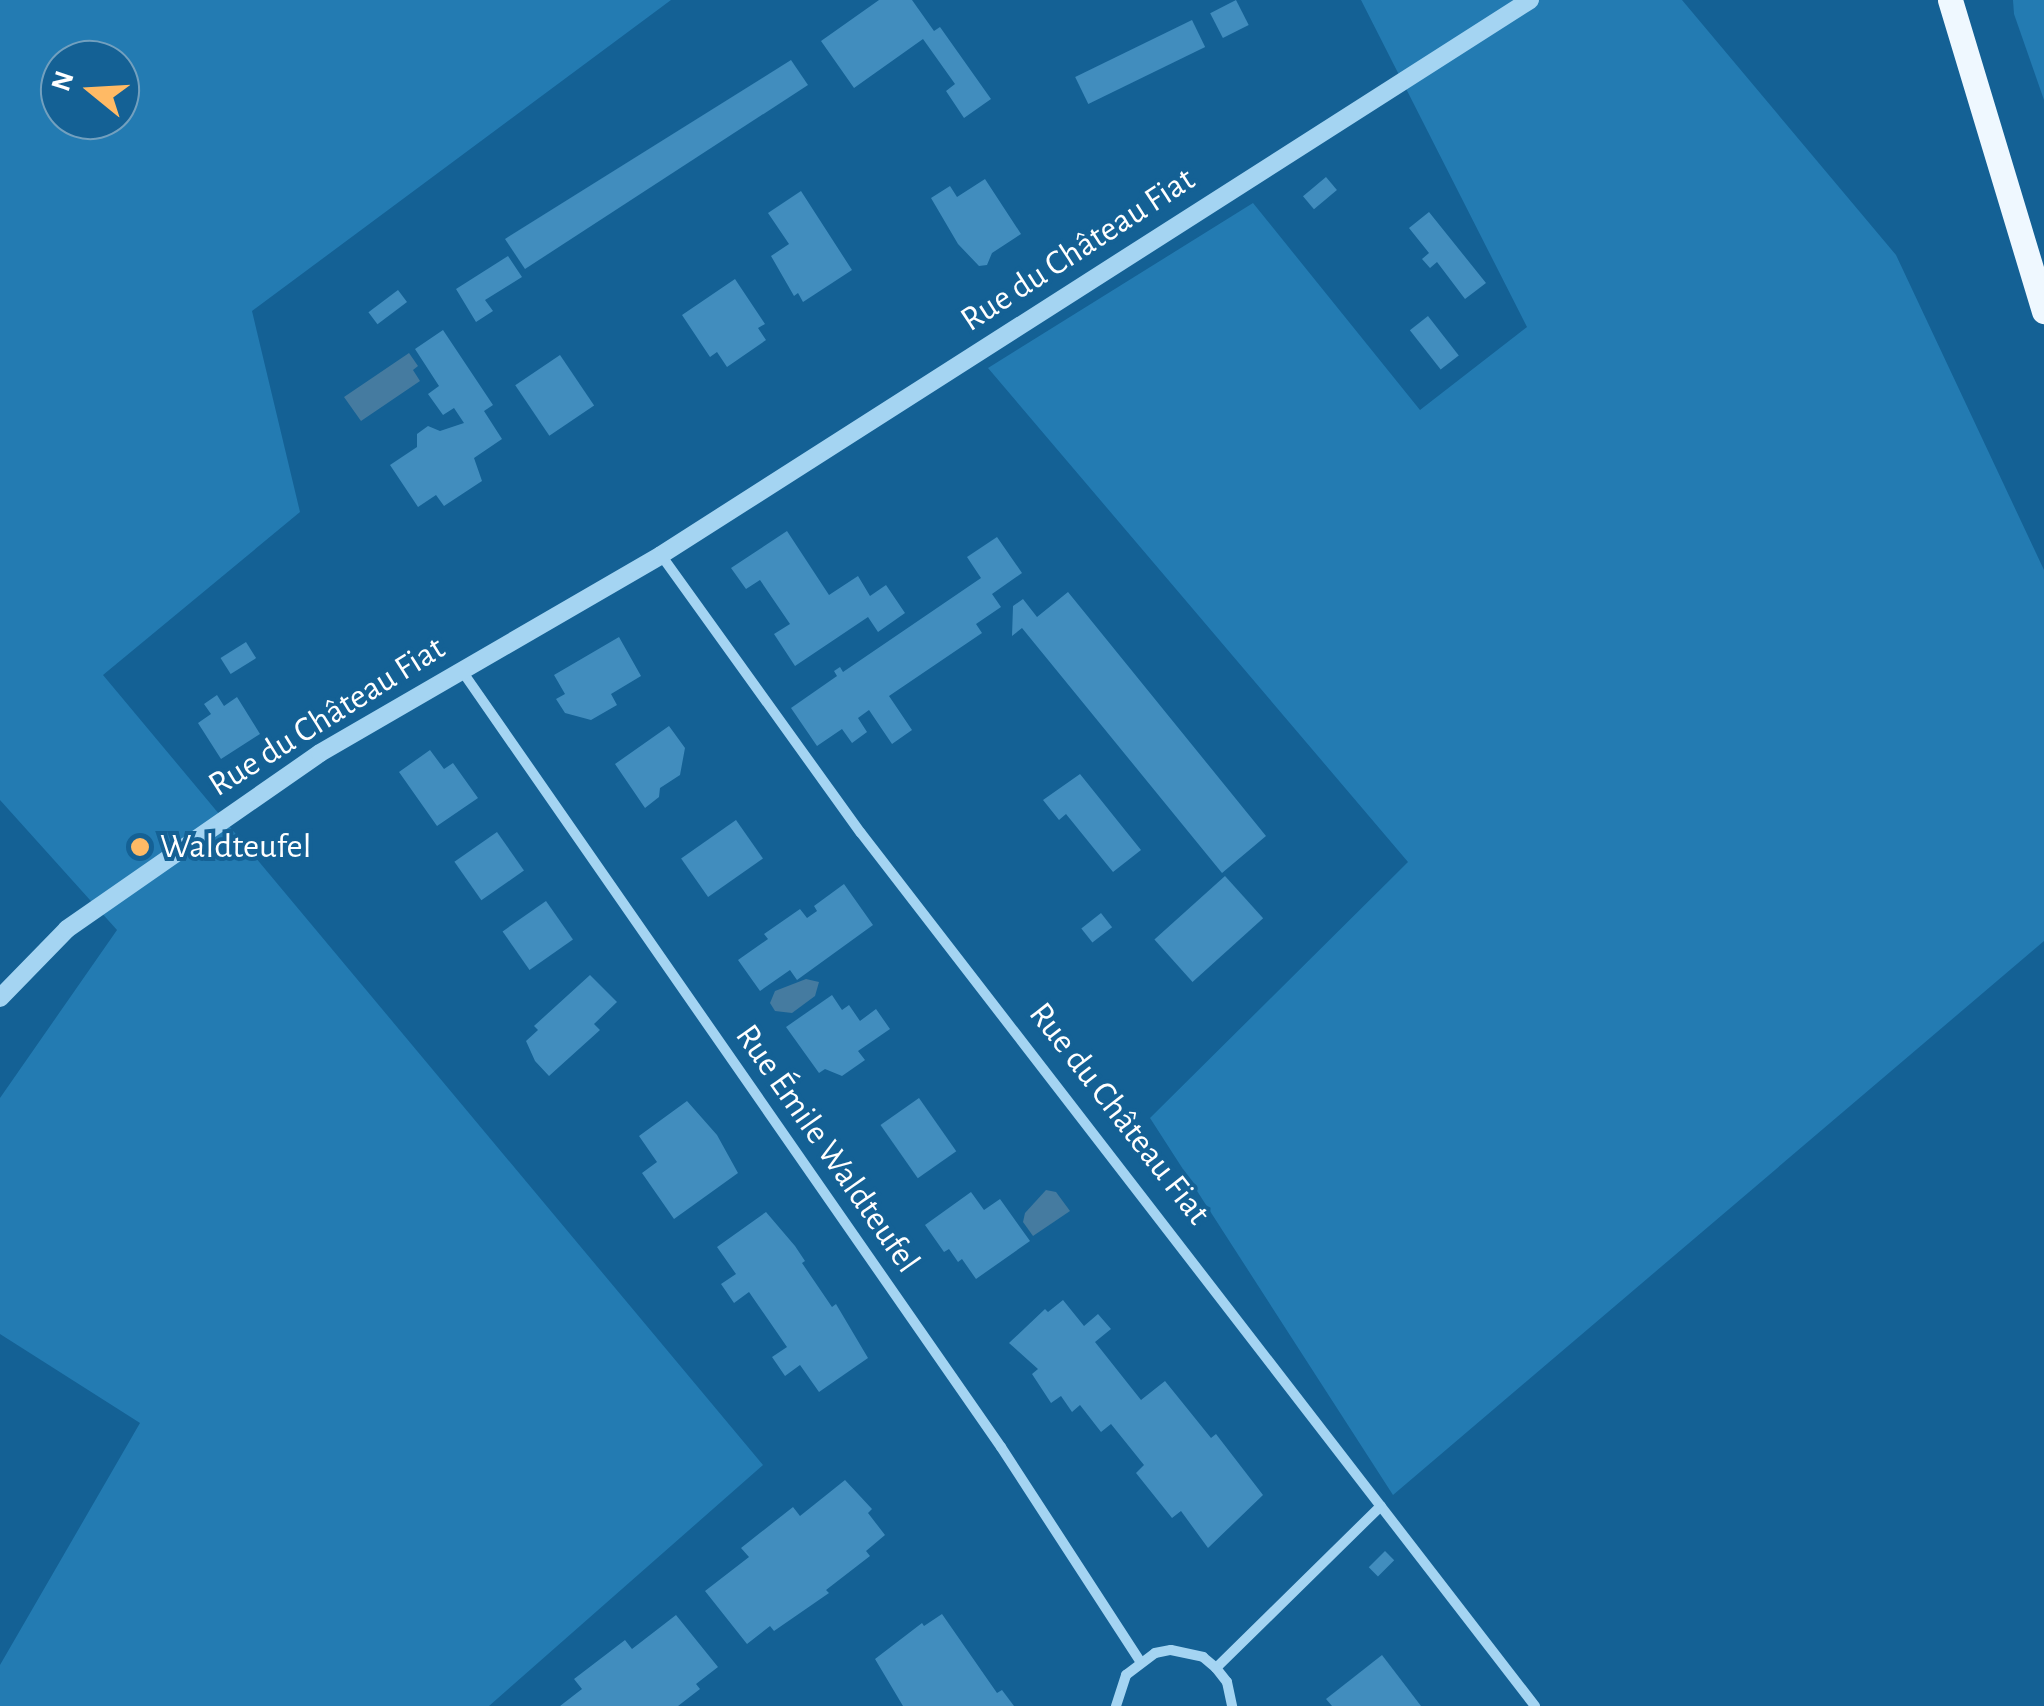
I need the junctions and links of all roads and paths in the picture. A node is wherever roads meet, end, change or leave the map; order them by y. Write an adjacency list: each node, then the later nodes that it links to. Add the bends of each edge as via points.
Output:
1 (1530, 0): 4 (street, Rue du Château Fiat)
2 (1950, 0): 3 (main road)
3 (2044, 310)
4 (660, 555): 5 (street, Rue du Château Fiat); 7 (street, Rue du Château Fiat, via 861,833)
5 (462, 671): 6 (street, Rue du Château Fiat, via 320,753 66,929); 8 (street, Rue Émile Waldteufel, via 978,1415)
6 (0, 998)
7 (1381, 1506): 9 (street); 12 (street, Rue du Château Fiat)
8 (1140, 1661): 9 (street, via 1155,1653 1188,1652); 10 (street, via 1126,1675)
9 (1216, 1668): 11 (street)
10 (1116, 1706)
11 (1232, 1706)
12 (1535, 1706)

